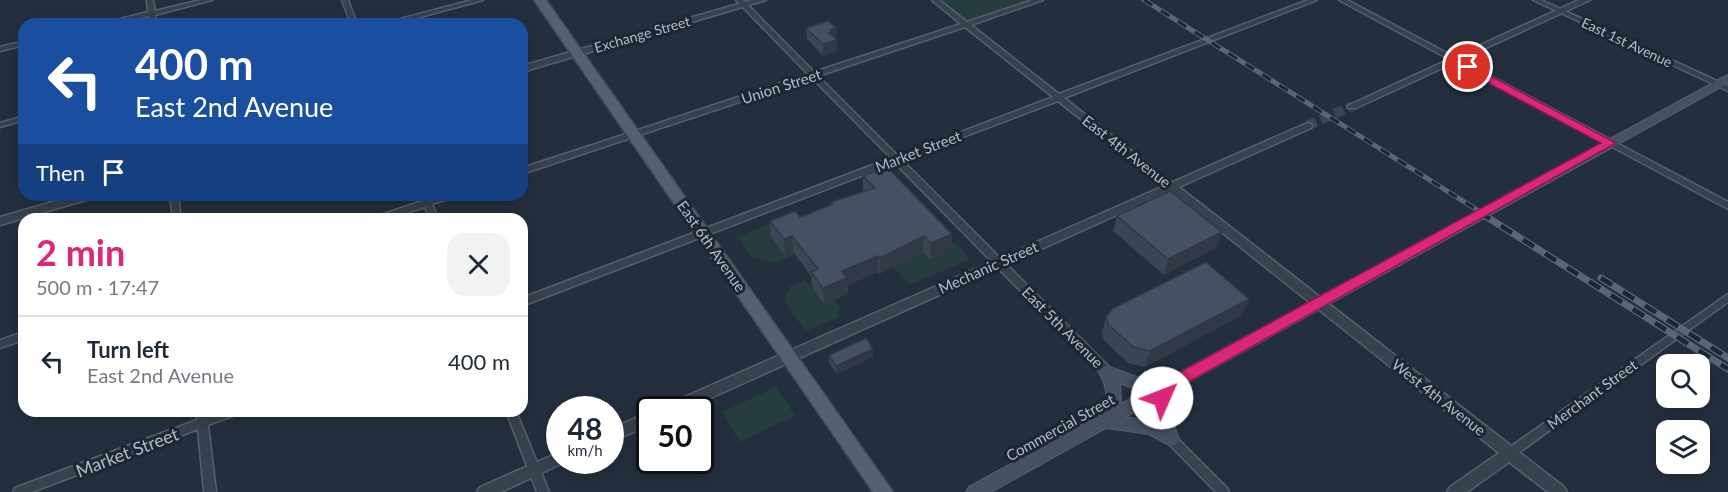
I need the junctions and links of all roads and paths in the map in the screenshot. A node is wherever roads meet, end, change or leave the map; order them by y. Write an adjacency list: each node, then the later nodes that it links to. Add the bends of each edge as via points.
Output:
1 (150, 0): 15 (street)
2 (208, 0): 15 (street)
3 (345, 0): 18 (street)
4 (480, 0): 19 (street)
5 (540, 0): 23 (main road, East 6th Avenue)
6 (762, 0): 13 (street, Exchange Street)
7 (934, 0): 20 (street, East 4th Avenue)
8 (1040, 0): 20 (street, Union Street)
9 (1314, 0): 28 (street, Market Street)
10 (1342, 0): 24 (street)
11 (1536, 0): 14 (street, East 1st Avenue)
12 (1586, 0): 14 (street)
13 (742, 3): 23 (street, Exchange Street); 26 (street, East 5th Avenue)
14 (1560, 11): 24 (street); 27 (street, East 1st Avenue)
15 (152, 13): 16 (street); 17 (street)
16 (131, 18)
17 (152, 18)
18 (352, 18)
19 (410, 18)
20 (966, 24): 26 (street, Union Street); 28 (street, East 4th Avenue)
21 (18, 44): 22 (street)
22 (0, 49)
23 (577, 53): 25 (street, Exchange Street); 33 (main road, East 6th Avenue)
24 (1454, 60): 29 (street); 34 (street)
25 (528, 67)
26 (814, 75): 33 (street, Union Street); 35 (street, East 5th Avenue)
27 (1724, 84): 34 (main road, Commercial Street)
28 (1058, 96): 35 (street, Market Street); 37 (street, East 4th Avenue)
29 (1352, 106)
30 (18, 120): 31 (street)
31 (0, 124)
32 (1307, 126): 37 (street, Mechanic Street)
33 (634, 134): 36 (street, Union Street); 45 (main road, East 6th Avenue)
34 (1610, 143): 40 (street); 49 (main road, Commercial Street)
35 (897, 159): 45 (street, Market Street); 46 (street, East 5th Avenue)
36 (528, 169)
37 (1172, 187): 46 (street, Mechanic Street); 49 (street, East 4th Avenue)
38 (68, 201): 41 (street)
39 (421, 201): 42 (street)
40 (1728, 206)
41 (27, 213)
42 (392, 213)
43 (18, 216): 44 (street)
44 (0, 221)
45 (703, 233): 48 (street, Market Street); 52 (main road, East 6th Avenue)
46 (999, 262): 52 (street, Mechanic Street); 53 (street, East 5th Avenue)
47 (1728, 297): 62 (street, Merchant Street)
48 (528, 300)
49 (1319, 303): 54 (main road, Commercial Street); 62 (street, West 4th Avenue)
50 (18, 338): 51 (street)
51 (0, 344)
52 (789, 356): 55 (street, Mechanic Street); 69 (main road, East 6th Avenue)
53 (1107, 372): 54 (main road, via 1144,386); 59 (main road, via 1114,387 1114,405)
54 (1166, 387): 59 (main road, Commercial Street); 61 (main road, via 1162,422)
55 (700, 396)
56 (202, 417): 60 (street)
57 (218, 417): 60 (street, Market Street)
58 (513, 417): 64 (street)
59 (1105, 421): 61 (main road, via 1152,428); 70 (main road, Commercial Street)
60 (202, 423): 65 (street, Market Street); 66 (street)
61 (1171, 440): 71 (street)
62 (1510, 453): 72 (street, Merchant Street); 73 (street, West 4th Avenue)
63 (546, 465): 64 (street)
64 (534, 470): 67 (street); 68 (street)
65 (19, 492)
66 (210, 492)
67 (485, 492)
68 (543, 492)
69 (884, 492)
70 (975, 492)
71 (1223, 492)
72 (1455, 492)
73 (1559, 492)

